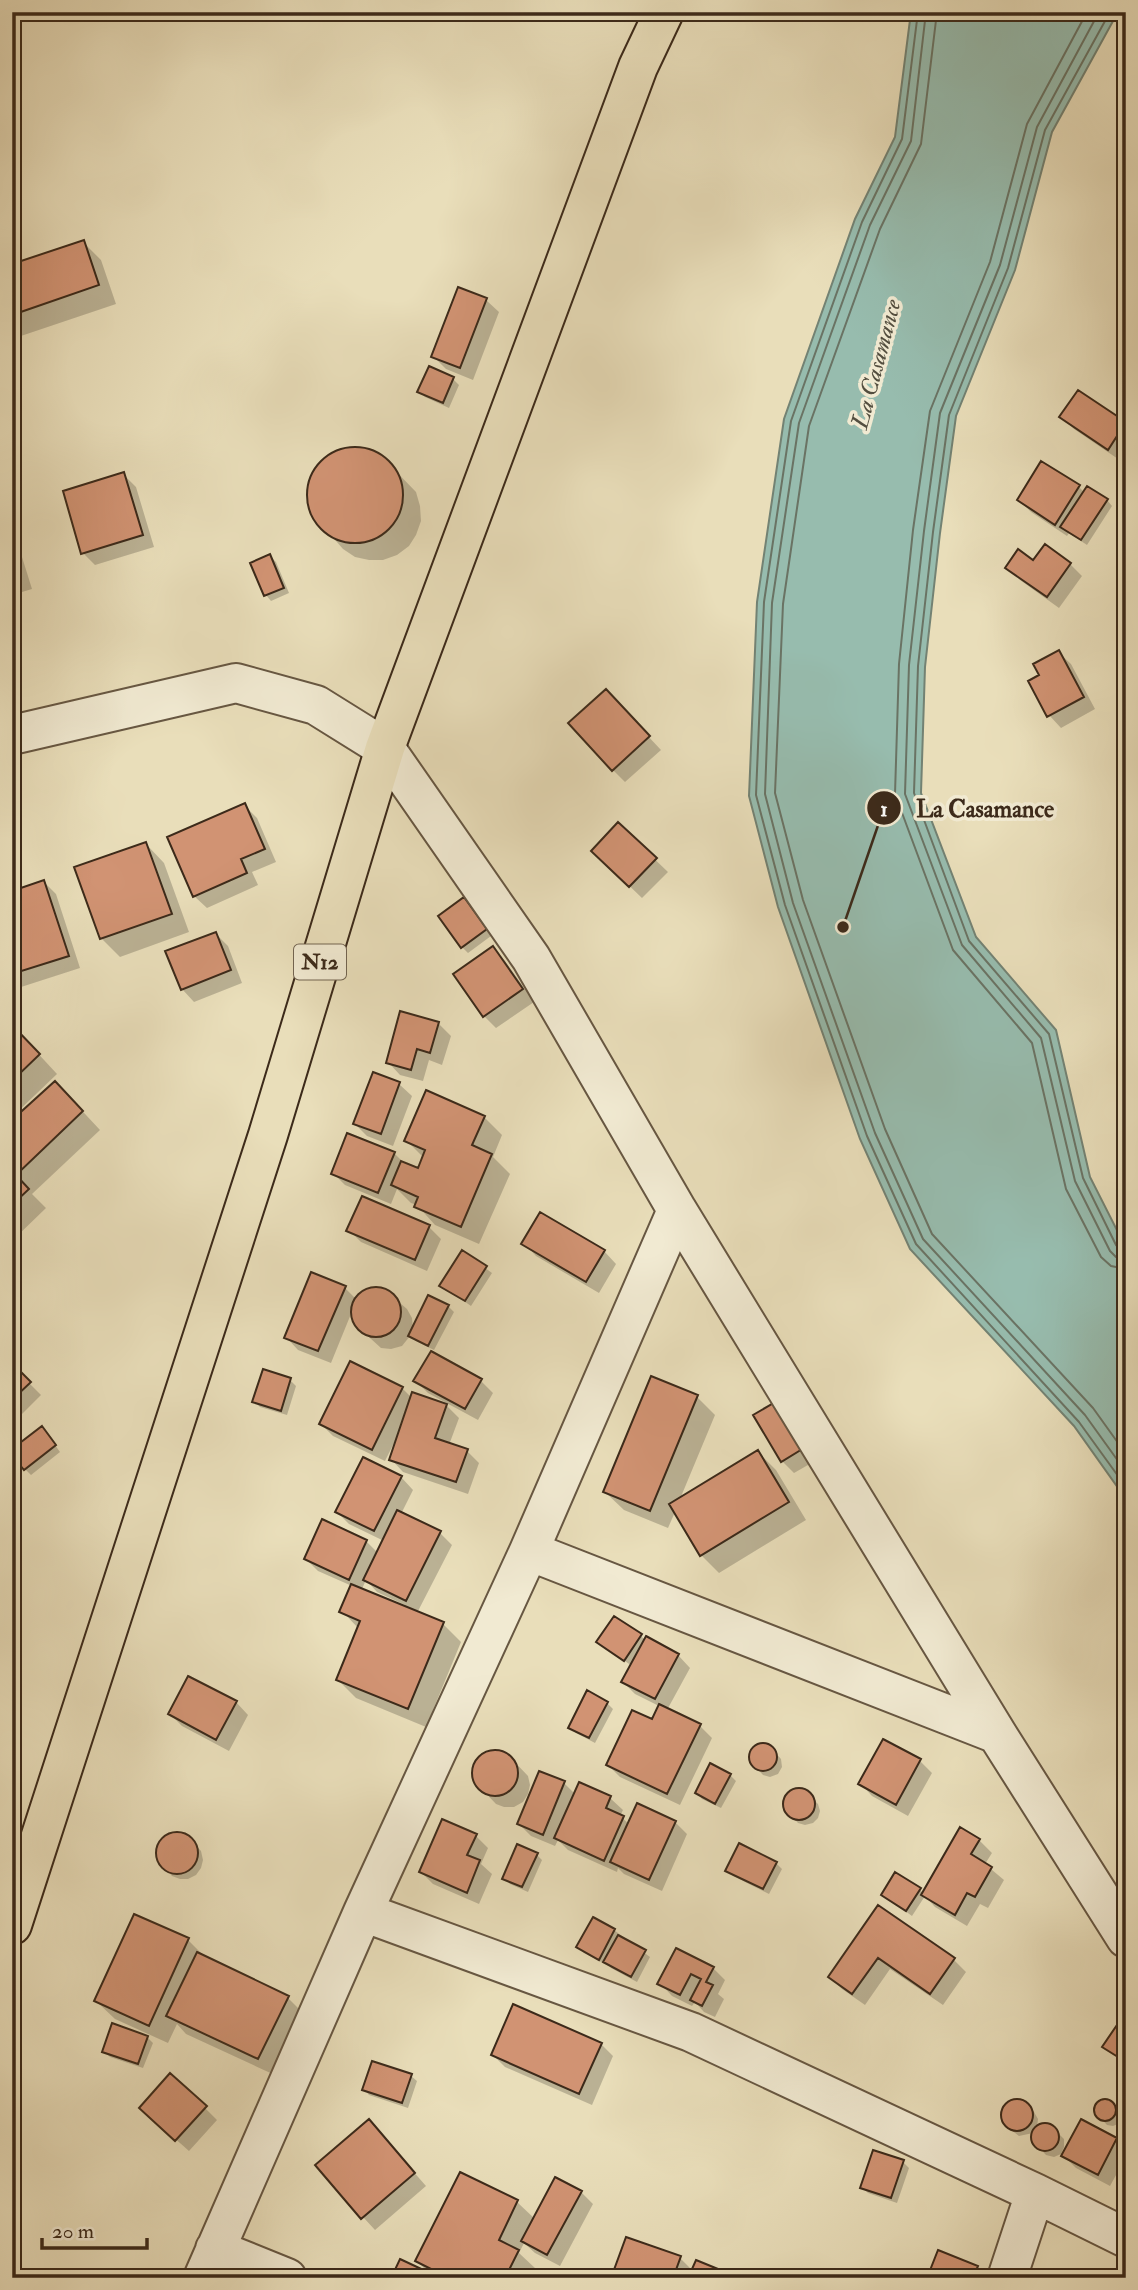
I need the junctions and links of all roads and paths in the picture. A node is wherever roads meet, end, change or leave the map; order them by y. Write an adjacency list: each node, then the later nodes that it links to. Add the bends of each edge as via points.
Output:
1 (664, 12): 3 (main road, N12, via 638,67)
2 (12, 734): 3 (street, via 236,683 316,705)
3 (385, 748): 4 (street, via 531,958); 8 (main road, N12, via 268,1135)
4 (677, 1210): 5 (street); 6 (street)
5 (529, 1551): 6 (street); 7 (street)
6 (997, 1734): 9 (street)
7 (363, 1912): 10 (street, via 691,2032); 12 (street)
8 (12, 1925)
9 (1126, 1938)
10 (1035, 2193): 11 (street); 14 (street)
11 (1126, 2238)
12 (209, 2263): 13 (street)
13 (287, 2278)
14 (1007, 2278)

